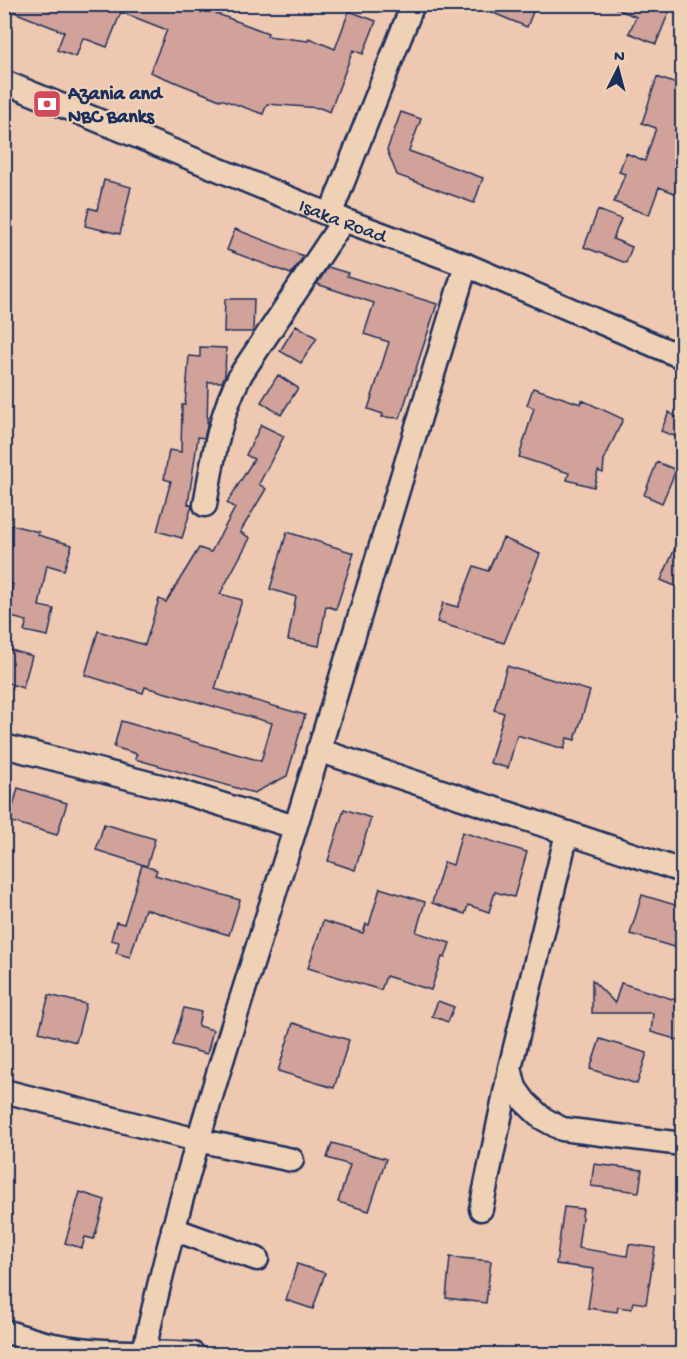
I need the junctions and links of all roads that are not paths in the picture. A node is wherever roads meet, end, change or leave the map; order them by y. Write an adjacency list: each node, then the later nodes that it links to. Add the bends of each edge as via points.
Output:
1 (413, 4): 3 (street)
2 (4, 82): 3 (street, Isaka Road)
3 (336, 217): 4 (street, Isaka Road); 6 (street, via 341,224 229,397 217,437)
4 (466, 265): 5 (street, Isaka Road); 8 (street)
5 (682, 357)
6 (205, 505)
7 (4, 746): 9 (street, via 172,789)
8 (318, 750): 9 (street); 10 (street)
9 (295, 827): 14 (street)
10 (567, 833): 11 (street); 12 (street)
11 (682, 871)
12 (510, 1068): 15 (street, via 515,1088 525,1102 562,1129); 17 (street)
13 (4, 1091): 14 (street)
14 (196, 1140): 16 (street); 18 (street)
15 (682, 1144)
16 (292, 1160)
17 (481, 1209)
18 (173, 1229): 19 (street); 21 (street)
19 (257, 1259)
20 (4, 1331): 21 (street, via 53,1345)
21 (144, 1351): 22 (street)
22 (193, 1354)

